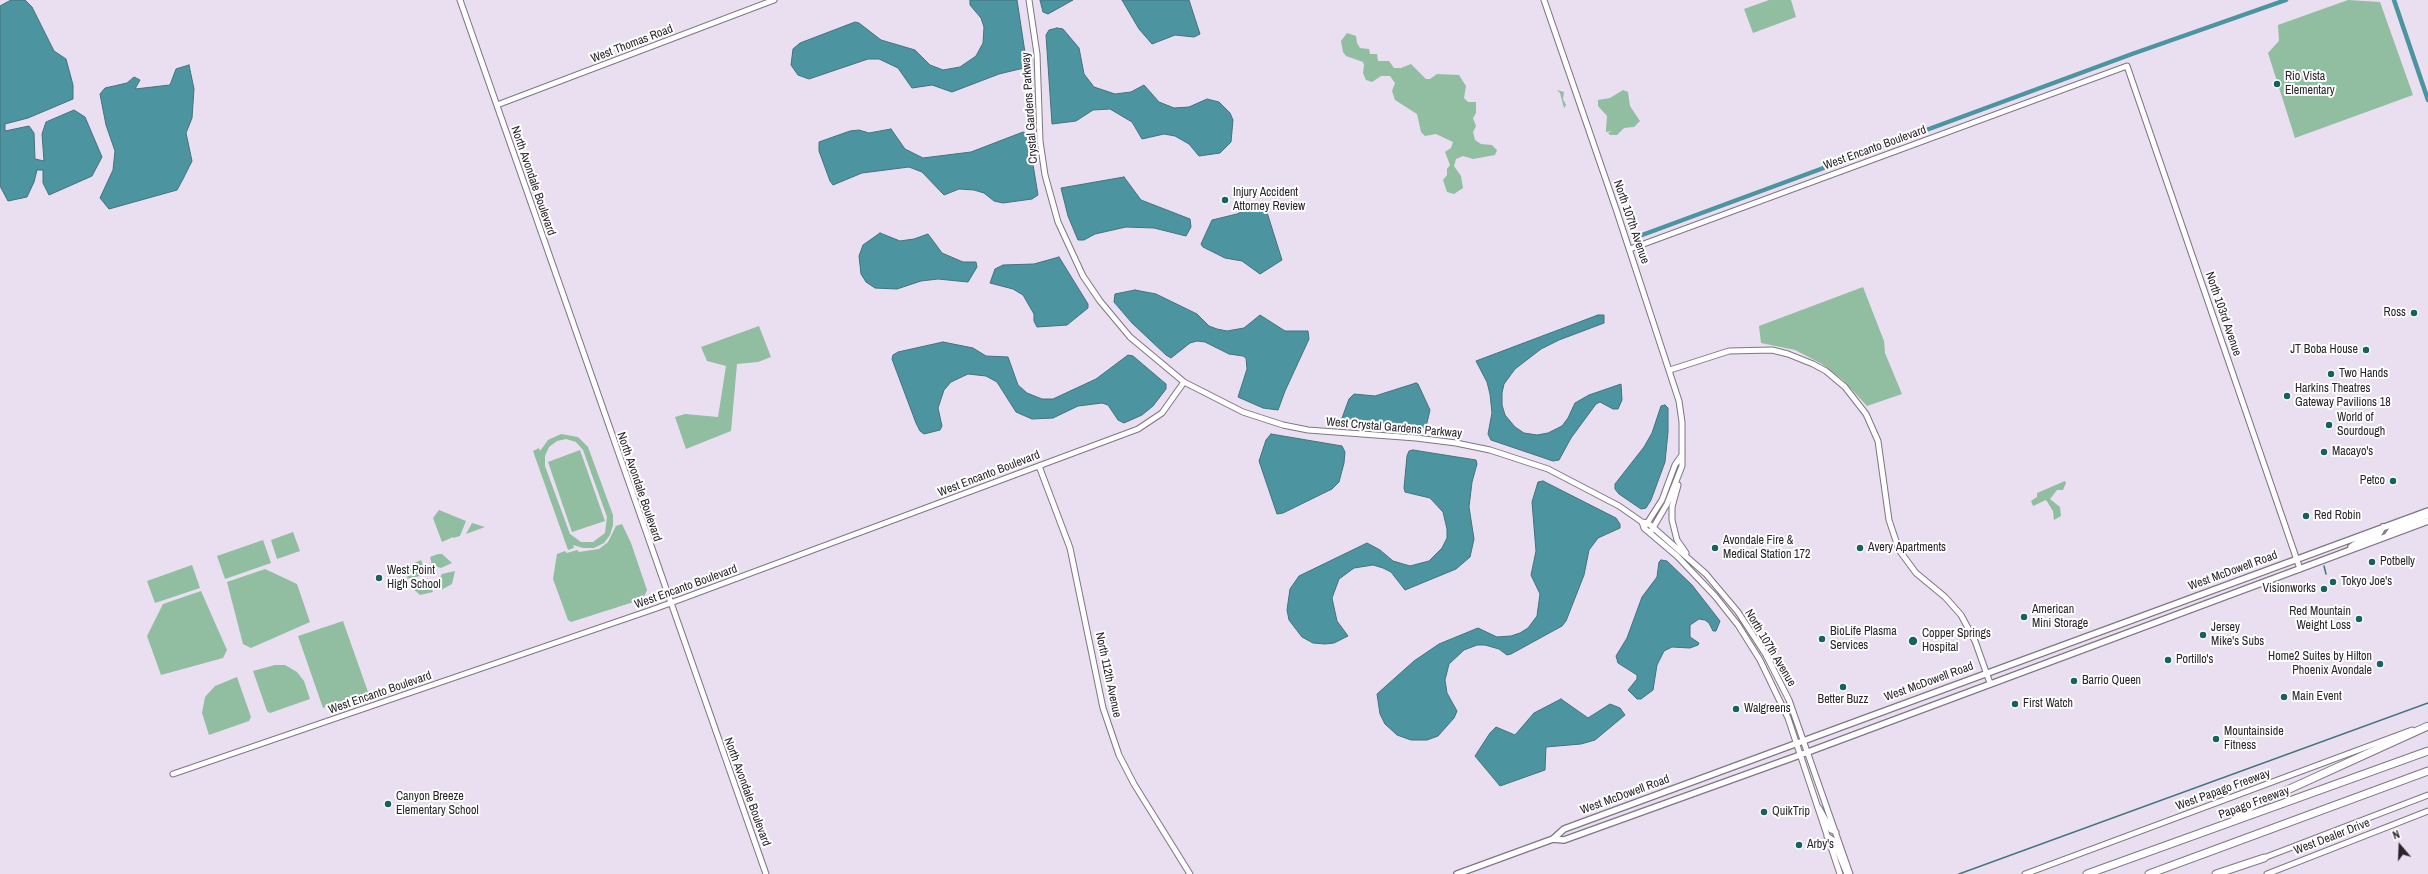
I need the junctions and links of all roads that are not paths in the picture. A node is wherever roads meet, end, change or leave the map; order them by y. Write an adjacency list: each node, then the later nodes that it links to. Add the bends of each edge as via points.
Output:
1 (460, 0): 6 (street, North Avondale Boulevard)
2 (774, 0): 6 (street, West Thomas Road)
3 (1029, 0): 9 (street, Crystal Gardens Parkway, via 1037,54 1040,141 1045,175 1058,222 1070,252 1100,301 1143,350)
4 (1544, 0): 7 (street, North 107th Avenue)
5 (2127, 66): 7 (street, West Encanto Boulevard); 21 (street, North 103rd Avenue)
6 (497, 105): 26 (street, North Avondale Boulevard)
7 (1630, 249): 8 (street, North 107th Avenue)
8 (1670, 370): 10 (street, North 107th Avenue, via 1681,416); 27 (street, via 1729,351 1772,350 1813,364 1845,387 1866,414 1878,441 1889,520 1899,550 1912,569 1945,597 1961,615 1975,641)
9 (1184, 382): 11 (street, West Encanto Boulevard, via 1162,413 1146,426); 16 (street, West Crystal Gardens Parkway, via 1231,407 1284,425 1339,434 1456,443 1512,457 1561,475)
10 (1682, 455): 12 (street, North 107th Avenue); 16 (street, North 107th Avenue, via 1675,465 1662,500)
11 (1039, 466): 26 (street, West Encanto Boulevard); 46 (street, North 112th Avenue, via 1070,548 1103,708 1119,755)
12 (1679, 478): 16 (street, North 107th Avenue); 22 (street, via 1672,520 1677,540)
13 (2428, 510): 17 (main road, West McDowell Road)
14 (2428, 515): 19 (main road, via 2392,528)
15 (2428, 521): 19 (main road, West McDowell Road)
16 (1649, 524): 18 (street, North 107th Avenue); 18 (street, North 107th Avenue); 22 (street, North 107th Avenue)
17 (2383, 527): 20 (main road, via 2379,534 2358,542); 21 (main road, West McDowell Road)
18 (1647, 530): 25 (street, North 107th Avenue)
19 (2387, 536): 20 (main road, West McDowell Road)
20 (2343, 552): 23 (main road, West McDowell Road)
21 (2296, 559): 23 (street, North 103rd Avenue); 27 (main road, West McDowell Road)
22 (1692, 560): 24 (street, North 107th Avenue)
23 (2300, 568): 28 (main road, West McDowell Road)
24 (1706, 574): 25 (street); 30 (street, North 107th Avenue, via 1738,612 1763,651 1789,700)
25 (1700, 580): 31 (street, North 107th Avenue, via 1734,621 1754,651 1782,703)
26 (669, 603): 36 (street, West Encanto Boulevard); 45 (street, North Avondale Boulevard)
27 (1986, 673): 28 (street); 30 (main road, West McDowell Road)
28 (1990, 683): 33 (main road, West McDowell Road)
29 (2428, 725): 40 (highway, via 2252,806); 51 (street, West Papago Freeway)
30 (1804, 739): 31 (main road, West McDowell Road); 33 (street, North 107th Avenue)
31 (1796, 742): 34 (street, North 107th Avenue); 43 (main road, West McDowell Road, via 1564,829)
32 (2428, 751): 40 (highway, Papago Freeway)
33 (1808, 752): 34 (main road, West McDowell Road); 41 (street, North 107th Avenue)
34 (1800, 755): 38 (street, North 107th Avenue); 43 (main road, West McDowell Road, via 1564,840)
35 (2428, 771): 53 (highway)
36 (173, 774)
37 (2428, 795): 44 (street)
38 (1818, 806): 41 (street, via 1831,830); 42 (street, North 107th Avenue)
39 (2428, 811): 56 (street, West Dealer Drive)
40 (2230, 823): 52 (highway, Papago Freeway)
41 (1836, 832): 50 (street, North 107th Avenue)
42 (1827, 836): 48 (street, North 107th Avenue); 49 (street, via 1833,840)
43 (1553, 839): 47 (main road, West McDowell Road)
44 (2264, 858): 54 (highway); 55 (street)
45 (766, 874)
46 (1190, 874)
47 (1457, 874)
48 (1840, 874)
49 (1847, 874)
50 (1850, 874)
51 (2025, 874)
52 (2086, 874)
53 (2149, 874)
54 (2216, 874)
55 (2226, 874)
56 (2267, 874)

